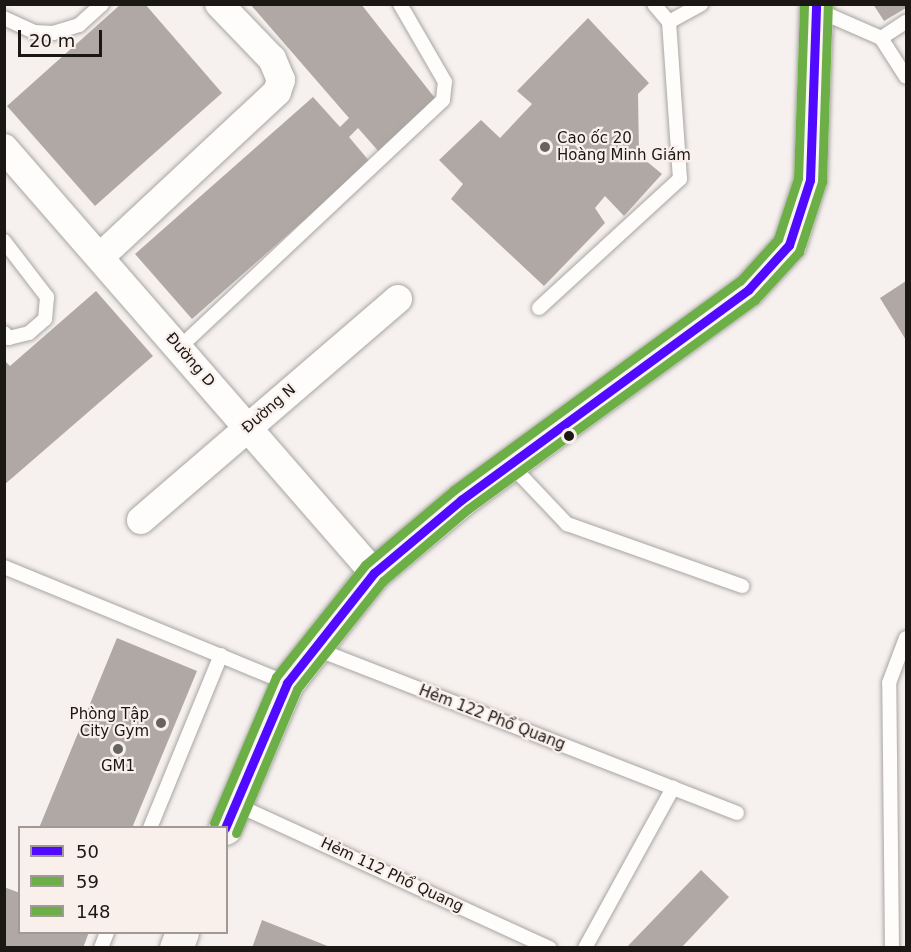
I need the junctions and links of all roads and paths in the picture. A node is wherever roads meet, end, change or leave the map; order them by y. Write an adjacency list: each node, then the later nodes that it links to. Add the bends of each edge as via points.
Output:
1 (102, 4): 7 (lane, via 79,25 52,33 34,32)
2 (219, 4): 14 (street, via 272,59 281,80 277,92)
3 (400, 4): 18 (lane, via 445,82 444,100)
4 (654, 4): 8 (lane)
5 (701, 4): 8 (lane)
6 (816, 7): 10 (lane); 20 (main road, via 810,180 789,245 748,290)
7 (4, 18)
8 (669, 22): 16 (lane, via 680,178)
9 (906, 22): 10 (lane)
10 (881, 38): 11 (lane)
11 (906, 77)
12 (4, 148): 14 (street, Đường D)
13 (4, 241): 17 (lane, via 47,297 45,319 29,333)
14 (100, 257): 18 (street, Đường D)
15 (398, 299): 19 (street, Đường N)
16 (539, 308)
17 (7, 336)
18 (179, 348): 19 (street, Đường D)
19 (248, 428): 21 (street, Đường N); 23 (street, Đường D)
20 (510, 464): 23 (main road); 24 (lane, via 567,524)
21 (141, 520)
22 (4, 567): 27 (lane)
23 (374, 573): 26 (main road)
24 (742, 586)
25 (906, 638): 39 (lane, via 889,683)
26 (311, 647): 28 (main road); 29 (lane, Hẻm 122 Phổ Quang)
27 (221, 655): 28 (lane); 32 (lane)
28 (287, 683): 31 (main road)
29 (673, 788): 30 (lane, Hẻm 122 Phổ Quang); 38 (lane)
30 (737, 813)
31 (229, 815): 37 (lane, Hẻm 112 Phổ Quang)
32 (151, 826)
33 (107, 934): 35 (lane)
34 (182, 934): 36 (main road)
35 (101, 948)
36 (176, 948)
37 (550, 948)
38 (585, 948)
39 (892, 948)

